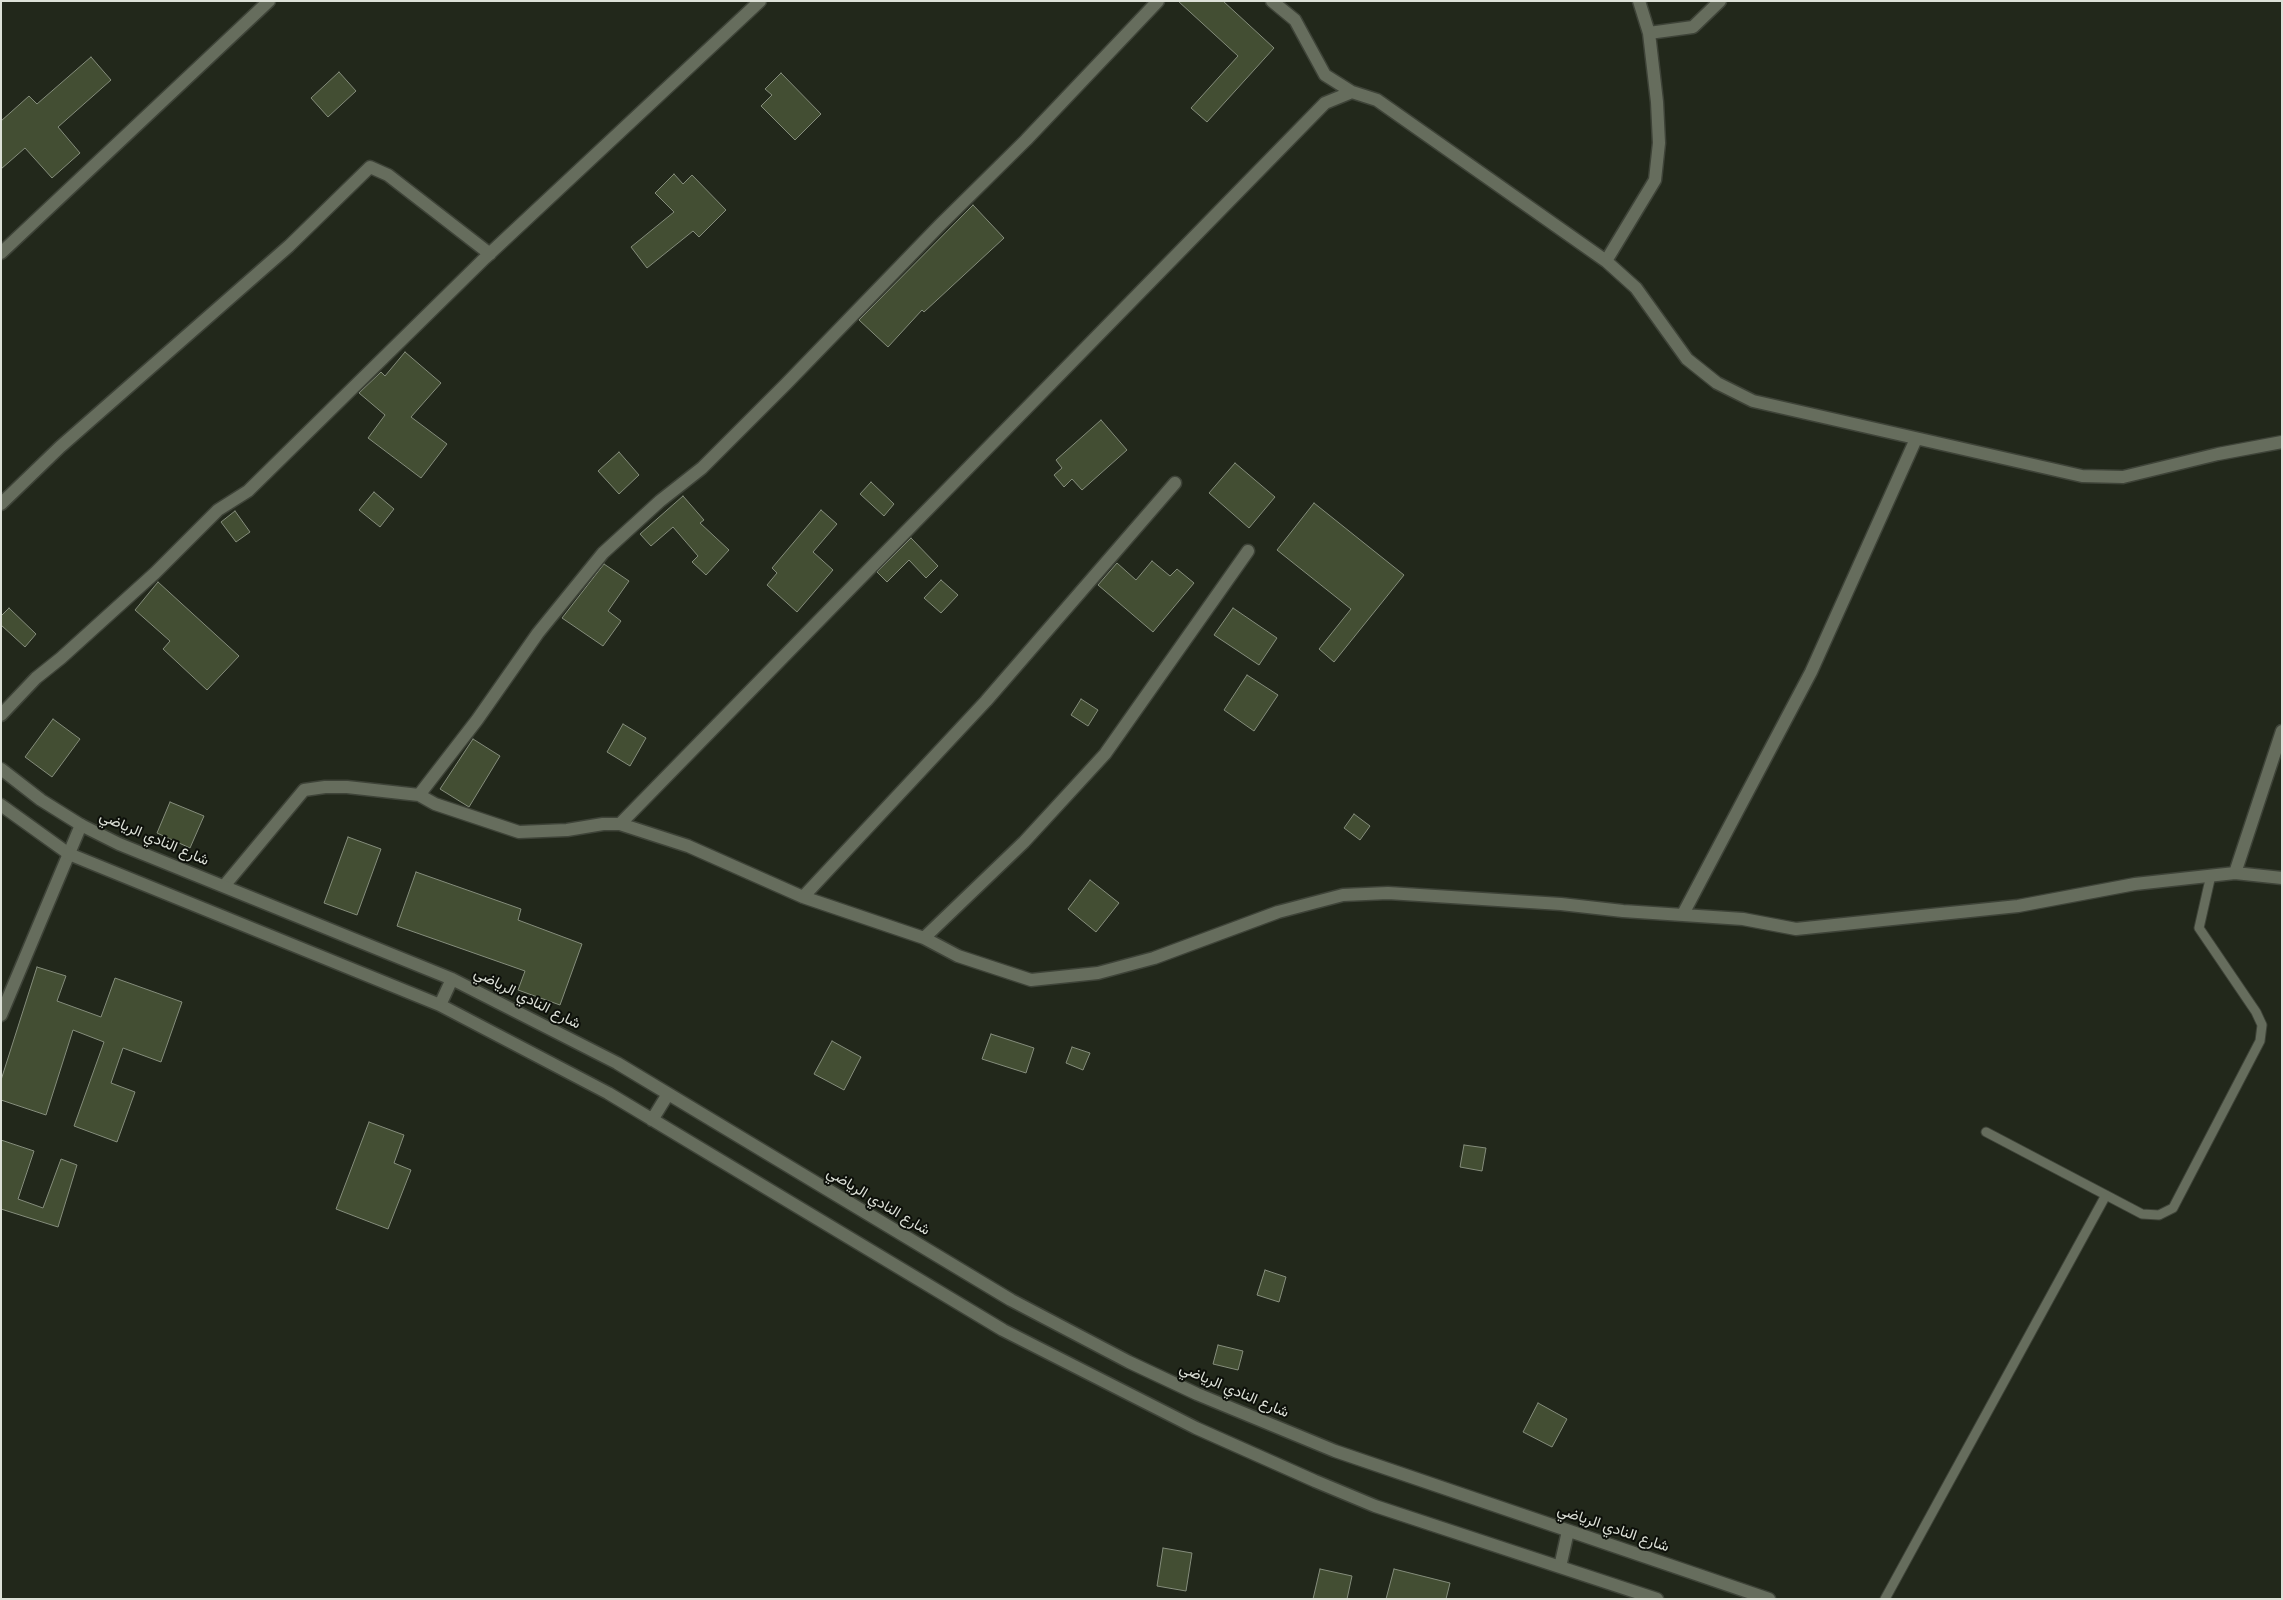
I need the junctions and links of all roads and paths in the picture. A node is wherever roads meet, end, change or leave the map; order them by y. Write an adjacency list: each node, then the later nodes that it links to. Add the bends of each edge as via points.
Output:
1 (269, 1): 9 (street)
2 (760, 1): 10 (street)
3 (1158, 1): 20 (street, via 1033,133 702,468 603,553 538,633)
4 (1272, 1): 8 (street, via 1295,20 1325,75)
5 (1639, 1): 7 (street)
6 (1720, 1): 7 (street, via 1693,27)
7 (1649, 33): 11 (street, via 1657,102 1655,180)
8 (1352, 92): 11 (street, via 1378,100); 22 (street, via 1325,104)
9 (1, 253)
10 (490, 254): 15 (street, via 388,175 370,168 289,246 60,447); 17 (street, via 248,491 218,510 155,573 36,678)
11 (1606, 261): 12 (street, via 1636,288 1687,359 1717,383 1753,401)
12 (1916, 439): 13 (street, via 2082,476 2123,477); 30 (street, via 1811,672)
13 (2282, 442)
14 (1175, 483): 29 (street, via 986,701)
15 (1, 504)
16 (1248, 551): 31 (street, via 1105,754 1024,842)
17 (1, 715)
18 (2282, 731): 25 (street)
19 (1, 769): 23 (street, شارع النادي الرياضي)
20 (419, 796): 22 (street, via 519,832); 28 (street, via 347,787 304,790)
21 (1, 806): 24 (street)
22 (620, 824): 29 (street, via 688,846)
23 (81, 825): 24 (street); 28 (street, شارع النادي الرياضي, via 119,844)
24 (69, 854): 33 (street); 34 (street)
25 (2236, 872): 26 (street); 27 (street)
26 (2211, 875): 30 (street, via 2135,884 2018,906 1796,929 1743,919); 38 (lane, via 2199,928 2256,1012 2262,1025 2260,1041 2173,1208 2159,1215 2142,1214)
27 (2282, 878)
28 (224, 886): 32 (street, شارع النادي الرياضي)
29 (803, 897): 31 (street)
30 (1683, 914): 31 (street, via 1388,892 1343,895 1278,912 1154,958 1098,973 1031,980 958,956)
31 (924, 938)
32 (452, 980): 33 (street); 35 (street, شارع النادي الرياضي, via 617,1063)
33 (440, 1005): 36 (street, via 608,1093)
34 (1, 1015)
35 (668, 1094): 36 (street); 39 (street, شارع النادي الرياضي, via 1011,1300 1129,1362 1335,1451)
36 (652, 1120): 40 (street, via 1003,1330 1138,1399 1256,1455 1376,1506)
37 (1986, 1132): 38 (lane)
38 (2106, 1195): 43 (lane)
39 (1568, 1531): 40 (street); 42 (street, شارع النادي الرياضي)
40 (1560, 1567): 41 (street)
41 (1657, 1599)
42 (1769, 1599)
43 (1885, 1599)

